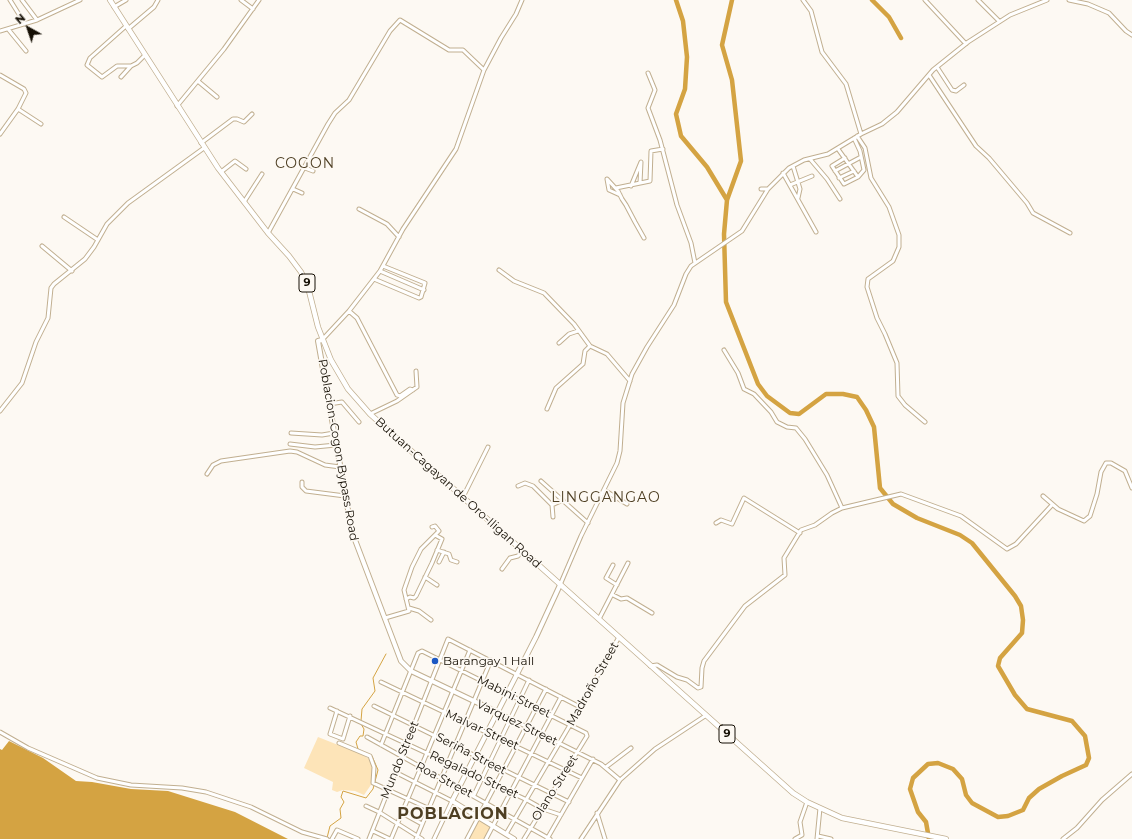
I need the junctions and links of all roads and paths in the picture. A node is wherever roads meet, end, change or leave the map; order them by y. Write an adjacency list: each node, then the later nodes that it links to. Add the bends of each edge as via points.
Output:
1 (10, 0): 19 (street)
2 (22, 0): 17 (street)
3 (80, 0): 17 (street)
4 (110, 0): 15 (highway, Butuan-Cagayan de Oro-Iligan Road / 9)
5 (126, 0): 15 (street)
6 (158, 0): 20 (street, via 154,7)
7 (241, 0): 16 (street)
8 (259, 0): 16 (street)
9 (522, 0): 29 (street)
10 (803, 0): 42 (street, via 811,11 822,52 846,84)
11 (925, 0): 24 (street)
12 (978, 0): 18 (street)
13 (1047, 0): 18 (street)
14 (1069, 0): 23 (street, via 1088,4 1109,13)
15 (114, 7): 20 (highway, Butuan-Cagayan de Oro-Iligan Road / 9)
16 (253, 9): 34 (street)
17 (37, 20): 19 (street)
18 (998, 21): 24 (street)
19 (25, 24): 21 (street)
20 (127, 28): 26 (highway, Butuan-Cagayan de Oro-Iligan Road / 9); 27 (street, via 116,33 87,62 89,68 102,76 117,66)
21 (8, 29): 22 (street); 25 (street)
22 (0, 31)
23 (1132, 35)
24 (966, 44): 28 (street)
25 (26, 50)
26 (145, 55): 27 (street); 37 (highway, Butuan-Cagayan de Oro-Iligan Road / 9)
27 (130, 66): 33 (street)
28 (936, 67): 32 (street); 35 (street, via 952,90 959,90)
29 (484, 70): 54 (street, via 463,50 449,50 400,20 390,31 349,100 331,118); 82 (street, via 458,144)
30 (648, 73): 46 (street, via 655,90 648,108)
31 (0, 75): 38 (street, via 25,90)
32 (929, 76): 42 (street, via 891,118); 81 (street, via 976,146 1027,203 1032,213)
33 (120, 77)
34 (199, 82): 36 (street); 37 (street)
35 (964, 85)
36 (217, 97)
37 (177, 106): 44 (highway, Butuan-Cagayan de Oro-Iligan Road / 9)
38 (18, 109): 40 (street); 41 (street)
39 (252, 114): 44 (street, via 244,122 233,119)
40 (41, 124)
41 (0, 134)
42 (861, 134): 43 (street)
43 (855, 137): 47 (street); 48 (street); 107 (street, via 865,148 871,178 889,207 899,235 899,247 893,260 868,280 867,287 877,318 897,363 898,396)
44 (201, 143): 45 (highway, Butuan-Cagayan de Oro-Iligan Road / 9)
45 (204, 148): 57 (highway, Butuan-Cagayan de Oro-Iligan Road / 9); 84 (street, via 128,203 106,224)
46 (663, 149): 65 (street, via 651,151 652,180); 86 (street, via 677,205 692,243)
47 (838, 149): 49 (street, via 823,156); 50 (street)
48 (861, 157): 51 (street); 62 (street, via 864,170)
49 (810, 158): 52 (street); 75 (street)
50 (845, 158): 51 (street); 58 (street, via 832,165)
51 (849, 165): 56 (street); 58 (street)
52 (793, 166): 59 (street); 64 (street)
53 (246, 168): 57 (street, via 235,161)
54 (305, 168): 55 (street); 69 (street)
55 (313, 171)
56 (854, 171): 62 (street); 63 (street)
57 (221, 172): 76 (highway, Butuan-Cagayan de Oro-Iligan Road / 9)
58 (835, 172): 63 (street)
59 (783, 173): 66 (street); 71 (street)
60 (262, 174): 76 (street)
61 (812, 176): 64 (street)
62 (858, 177): 63 (street, via 844,184)
63 (839, 178)
64 (798, 182): 66 (street); 74 (street)
65 (640, 183): 67 (street); 67 (street, via 642,162)
66 (790, 185): 74 (street)
67 (631, 186): 68 (street)
68 (616, 188): 73 (street); 73 (street, via 606,180 609,190)
69 (292, 189): 72 (street); 80 (street)
70 (761, 189): 71 (street)
71 (768, 189): 86 (street, via 744,229)
72 (302, 193)
73 (620, 195): 83 (street)
74 (798, 198): 79 (street)
75 (840, 200)
76 (244, 202): 80 (highway, Butuan-Cagayan de Oro-Iligan Road / 9)
77 (359, 209): 82 (street, via 387,224)
78 (64, 217): 84 (street)
79 (816, 232)
80 (268, 233): 95 (highway, Butuan-Cagayan de Oro-Iligan Road / 9, via 304,277)
81 (1070, 233)
82 (399, 237): 87 (street)
83 (644, 238)
84 (98, 240): 89 (street, via 89,255)
85 (42, 246): 89 (street)
86 (695, 263): 100 (street, via 688,269 674,305 647,347)
87 (384, 266): 90 (street); 92 (street, via 425,283)
88 (499, 270): 94 (street, via 514,281 542,291)
89 (72, 271): 104 (street, via 51,288 48,318 36,342 22,383)
90 (380, 271): 91 (street); 92 (street)
91 (374, 279): 92 (street, via 419,298); 93 (street)
92 (424, 290)
93 (350, 311): 95 (street); 101 (street, via 397,395)
94 (578, 331): 96 (street, via 569,334); 97 (street)
95 (322, 340): 102 (main road, Poblacion-Cogon Bypass Road, via 318,341); 105 (highway, Butuan-Cagayan de Oro-Iligan Road / 9, via 339,374)
96 (559, 343)
97 (590, 346): 100 (street, via 607,354); 103 (street, via 585,351 583,364 556,388)
98 (724, 350): 127 (street, via 744,389 753,393 777,422 796,428 805,439 827,475)
99 (416, 371): 101 (street, via 418,384)
100 (630, 381): 119 (street, via 623,403 619,456)
101 (413, 390): 105 (street)
102 (329, 404): 106 (street, via 342,402); 109 (main road, Poblacion-Cogon Bypass Road)
103 (548, 409)
104 (0, 411)
105 (370, 414): 122 (highway, Butuan-Cagayan de Oro-Iligan Road / 9)
106 (359, 422)
107 (925, 422)
108 (291, 433): 109 (street)
109 (334, 433): 111 (main road, Poblacion-Cogon Bypass Road)
110 (290, 444): 111 (street, via 315,447)
111 (336, 444): 113 (main road, Poblacion-Cogon Bypass Road)
112 (488, 447): 122 (street)
113 (340, 466): 114 (street, via 325,465 290,451 220,461 213,465); 120 (main road, Poblacion-Cogon Bypass Road)
114 (207, 474)
115 (541, 481): 123 (street)
116 (302, 482): 120 (street, via 302,487 306,491)
117 (518, 486): 126 (street, via 525,483 531,485)
118 (1132, 488): 125 (street, via 1124,471 1108,463 1103,468 1095,503 1087,519 1082,520)
119 (604, 490): 124 (street); 129 (street)
120 (345, 496): 150 (main road, Poblacion-Cogon Bypass Road, via 354,539)
121 (1043, 496): 125 (street)
122 (463, 498): 135 (highway, Butuan-Cagayan de Oro-Iligan Road / 9)
123 (563, 500): 126 (street); 129 (street)
124 (627, 504)
125 (1052, 504): 127 (street, via 1016,544 1007,549 961,516 905,495 895,494)
126 (552, 507): 128 (street)
127 (842, 508): 132 (street, via 815,525 804,528)
128 (553, 516)
129 (588, 523): 143 (street)
130 (716, 523): 132 (street, via 721,520 732,524 744,498)
131 (432, 527): 133 (street, via 435,526 439,531)
132 (800, 533): 157 (street, via 784,558 786,574 745,606 704,661 701,687 698,688 657,665)
133 (435, 535): 134 (street, via 442,539); 147 (street, via 421,549 412,567 404,590)
134 (437, 550): 136 (street); 142 (street)
135 (522, 551): 141 (street, via 518,556 510,558); 143 (highway, Butuan-Cagayan de Oro-Iligan Road / 9)
136 (444, 552): 137 (street); 138 (street, via 450,554 451,560)
137 (439, 562)
138 (457, 562)
139 (613, 564): 145 (street, via 606,578)
140 (628, 564): 145 (street)
141 (502, 569)
142 (425, 577): 144 (street); 147 (street, via 416,596)
143 (560, 584): 152 (highway, Butuan-Cagayan de Oro-Iligan Road / 9); 160 (main road)
144 (437, 585)
145 (617, 585): 146 (street)
146 (613, 595): 149 (street, via 621,599 627,598); 152 (street)
147 (406, 599): 148 (street)
148 (410, 608): 150 (street, via 406,613); 151 (street)
149 (652, 613)
150 (385, 618): 159 (main road, Poblacion-Cogon Bypass Road, via 401,660)
151 (431, 620)
152 (599, 620): 153 (highway, Butuan-Cagayan de Oro-Iligan Road / 9)
153 (619, 637): 157 (highway, Butuan-Cagayan de Oro-Iligan Road / 9); 175 (street, Madroño Street)
154 (470, 650): 155 (street, Mundo Street, via 450,639 447,640); 156 (street); 158 (street)
155 (439, 660): 158 (street, Mabini Street); 159 (street, Mabini Street, via 420,652); 161 (street, Mundo Street)
156 (491, 660): 160 (street); 163 (street)
157 (650, 666): 183 (highway, Butuan-Cagayan de Oro-Iligan Road / 9)
158 (461, 670): 163 (street, Mabini Street); 166 (street)
159 (411, 671): 161 (main road, Varquez Street); 167 (street)
160 (517, 673): 162 (street); 168 (main road)
161 (431, 680): 166 (main road, Varquez Street); 172 (street, Mundo Street)
162 (529, 680): 165 (street); 170 (street)
163 (482, 681): 168 (street, Mabini Street); 171 (street)
164 (381, 682): 167 (street, Malvar Street)
165 (546, 689): 169 (street); 174 (street)
166 (452, 690): 171 (main road, Varquez Street); 178 (street)
167 (403, 692): 172 (street, Malvar Street); 182 (street)
168 (507, 693): 170 (street, Mabini Street); 179 (main road)
169 (561, 697): 175 (street); 180 (street)
170 (520, 699): 174 (street, Mabini Street); 184 (street)
171 (473, 701): 179 (main road, Varquez Street); 185 (street)
172 (423, 702): 178 (street, Malvar Street); 186 (street, Mundo Street)
173 (374, 706): 182 (street, Seriña Street)
174 (536, 707): 180 (street, Mabini Street); 188 (street)
175 (580, 707): 187 (street, Madroño Street)
176 (330, 708): 177 (street, Regalado Street)
177 (337, 711): 181 (street, Regalado Street); 181 (street, via 330,734 343,740)
178 (444, 712): 185 (street, Malvar Street); 193 (street)
179 (497, 712): 184 (street, Varquez Street); 190 (main road)
180 (552, 715): 187 (street, Mabini Street); 192 (street)
181 (350, 716): 191 (street, Regalado Street)
182 (394, 716): 186 (street, Seriña Street); 191 (street)
183 (706, 716): 224 (street, via 655,749); 238 (highway, Butuan-Cagayan de Oro-Iligan Road / 9, via 777,780)
184 (510, 719): 188 (street, Varquez Street); 196 (street)
185 (465, 722): 190 (street, Malvar Street); 201 (street)
186 (414, 725): 193 (street, Seriña Street); 198 (street, Mundo Street)
187 (570, 725): 194 (street, Mabini Street); 199 (street, Madroño Street)
188 (525, 727): 192 (street, Varquez Street); 202 (street)
189 (0, 732): 260 (street, via 28,748 97,778 132,785 206,792 259,810 302,832)
190 (487, 732): 196 (street, Malvar Street); 208 (main road)
191 (386, 734): 198 (street, Regalado Street); 200 (street)
192 (541, 734): 199 (street, Varquez Street); 206 (street)
193 (434, 735): 201 (street, Seriña Street); 205 (street)
194 (587, 736): 204 (street, Olano Street)
195 (367, 737): 200 (street, Roa Street)
196 (501, 738): 202 (street, Malvar Street); 212 (street)
197 (339, 743): 229 (street, via 370,756 375,783)
198 (406, 743): 205 (street, Regalado Street); 207 (street, Mundo Street)
199 (560, 743): 204 (street, Varquez Street); 210 (street, Madroño Street)
200 (381, 745): 207 (street, Roa Street)
201 (455, 746): 208 (street, Seriña Street); 211 (street)
202 (515, 746): 206 (street, Malvar Street); 215 (street)
203 (631, 748): 214 (street)
204 (577, 752): 209 (street, Varquez Street); 216 (street, Olano Street)
205 (428, 753): 211 (street, Regalado Street); 213 (street)
206 (531, 753): 210 (street, Malvar Street); 222 (street)
207 (401, 756): 213 (street, Roa Street); 218 (street, Mundo Street)
208 (475, 756): 212 (street, Seriña Street); 217 (main road)
209 (593, 759): 214 (street, Varquez Street); 223 (street)
210 (549, 761): 216 (street, Malvar Street); 227 (street, Madroño Street)
211 (448, 762): 217 (street, Regalado Street); 220 (street)
212 (489, 763): 215 (street, Seriña Street); 221 (street)
213 (422, 767): 220 (street, Roa Street); 225 (street)
214 (606, 767): 224 (street, Varquez Street)
215 (503, 770): 222 (street, Seriña Street); 226 (street)
216 (567, 770): 223 (street, Malvar Street); 232 (street, Olano Street)
217 (467, 771): 221 (street, Regalado Street); 228 (main road)
218 (395, 772): 225 (street); 229 (street, Mundo Street)
219 (1132, 774): 277 (street)
220 (442, 778): 228 (street, Roa Street); 230 (street)
221 (481, 778): 226 (street, Regalado Street); 233 (street)
222 (519, 778): 227 (street, Seriña Street); 231 (street)
223 (582, 778): 237 (street)
224 (620, 780): 247 (street)
225 (415, 782): 230 (street); 234 (street)
226 (496, 785): 231 (street, Regalado Street); 239 (street)
227 (535, 785): 232 (street, Seriña Street); 235 (street, Madroño Street)
228 (459, 787): 233 (street, Roa Street); 236 (main road)
229 (388, 790): 234 (street); 245 (street, Mundo Street)
230 (435, 792): 236 (street); 242 (street)
231 (510, 792): 235 (street, Regalado Street); 244 (street)
232 (551, 794): 237 (street, Seriña Street); 243 (street, Olano Street)
233 (474, 795): 239 (street, Roa Street)
234 (408, 800): 242 (street); 246 (street)
235 (527, 800): 243 (street, Regalado Street); 251 (street, Madroño Street)
236 (452, 801): 249 (street); 250 (main road)
237 (569, 802): 248 (street)
238 (808, 802): 241 (highway, Butuan-Cagayan de Oro-Iligan Road / 9); 274 (street, via 800,822 802,836)
239 (486, 803): 244 (street, Roa Street); 250 (street)
240 (366, 806): 245 (street)
241 (820, 808): 259 (street); 276 (highway, Butuan-Cagayan de Oro-Iligan Road / 9, via 842,818)
242 (428, 809): 249 (street); 253 (street)
243 (542, 809): 248 (street, Regalado Street); 255 (street, Olano Street)
244 (501, 811): 251 (street, Roa Street); 254 (street)
245 (379, 812): 252 (street); 256 (street, Mundo Street)
246 (402, 813): 252 (street); 253 (street)
247 (597, 813): 272 (street); 273 (street)
248 (561, 815): 271 (street)
249 (445, 816): 266 (street)
250 (479, 817): 254 (main road); 267 (street)
251 (515, 819): 255 (street, Roa Street); 257 (street, Madroño Street)
252 (398, 824): 258 (street); 264 (street)
253 (422, 824): 258 (street)
254 (493, 825): 257 (main road); 268 (street)
255 (530, 828): 270 (street, Olano Street); 271 (street, Roa Street)
256 (373, 831): 263 (street, Mundo Street); 264 (street)
257 (506, 834): 269 (main road)
258 (416, 837): 265 (street)
259 (818, 837): 275 (street)
260 (326, 839)
261 (332, 839): 262 (street, via 337,830)
262 (358, 839)
263 (370, 839)
264 (390, 839)
265 (422, 839)
266 (434, 839)
267 (468, 839)
268 (486, 839)
269 (514, 839)
270 (524, 839)
271 (548, 839)
272 (581, 839)
273 (604, 839)
274 (795, 839)
275 (832, 839)
276 (946, 839)
277 (1063, 839)

